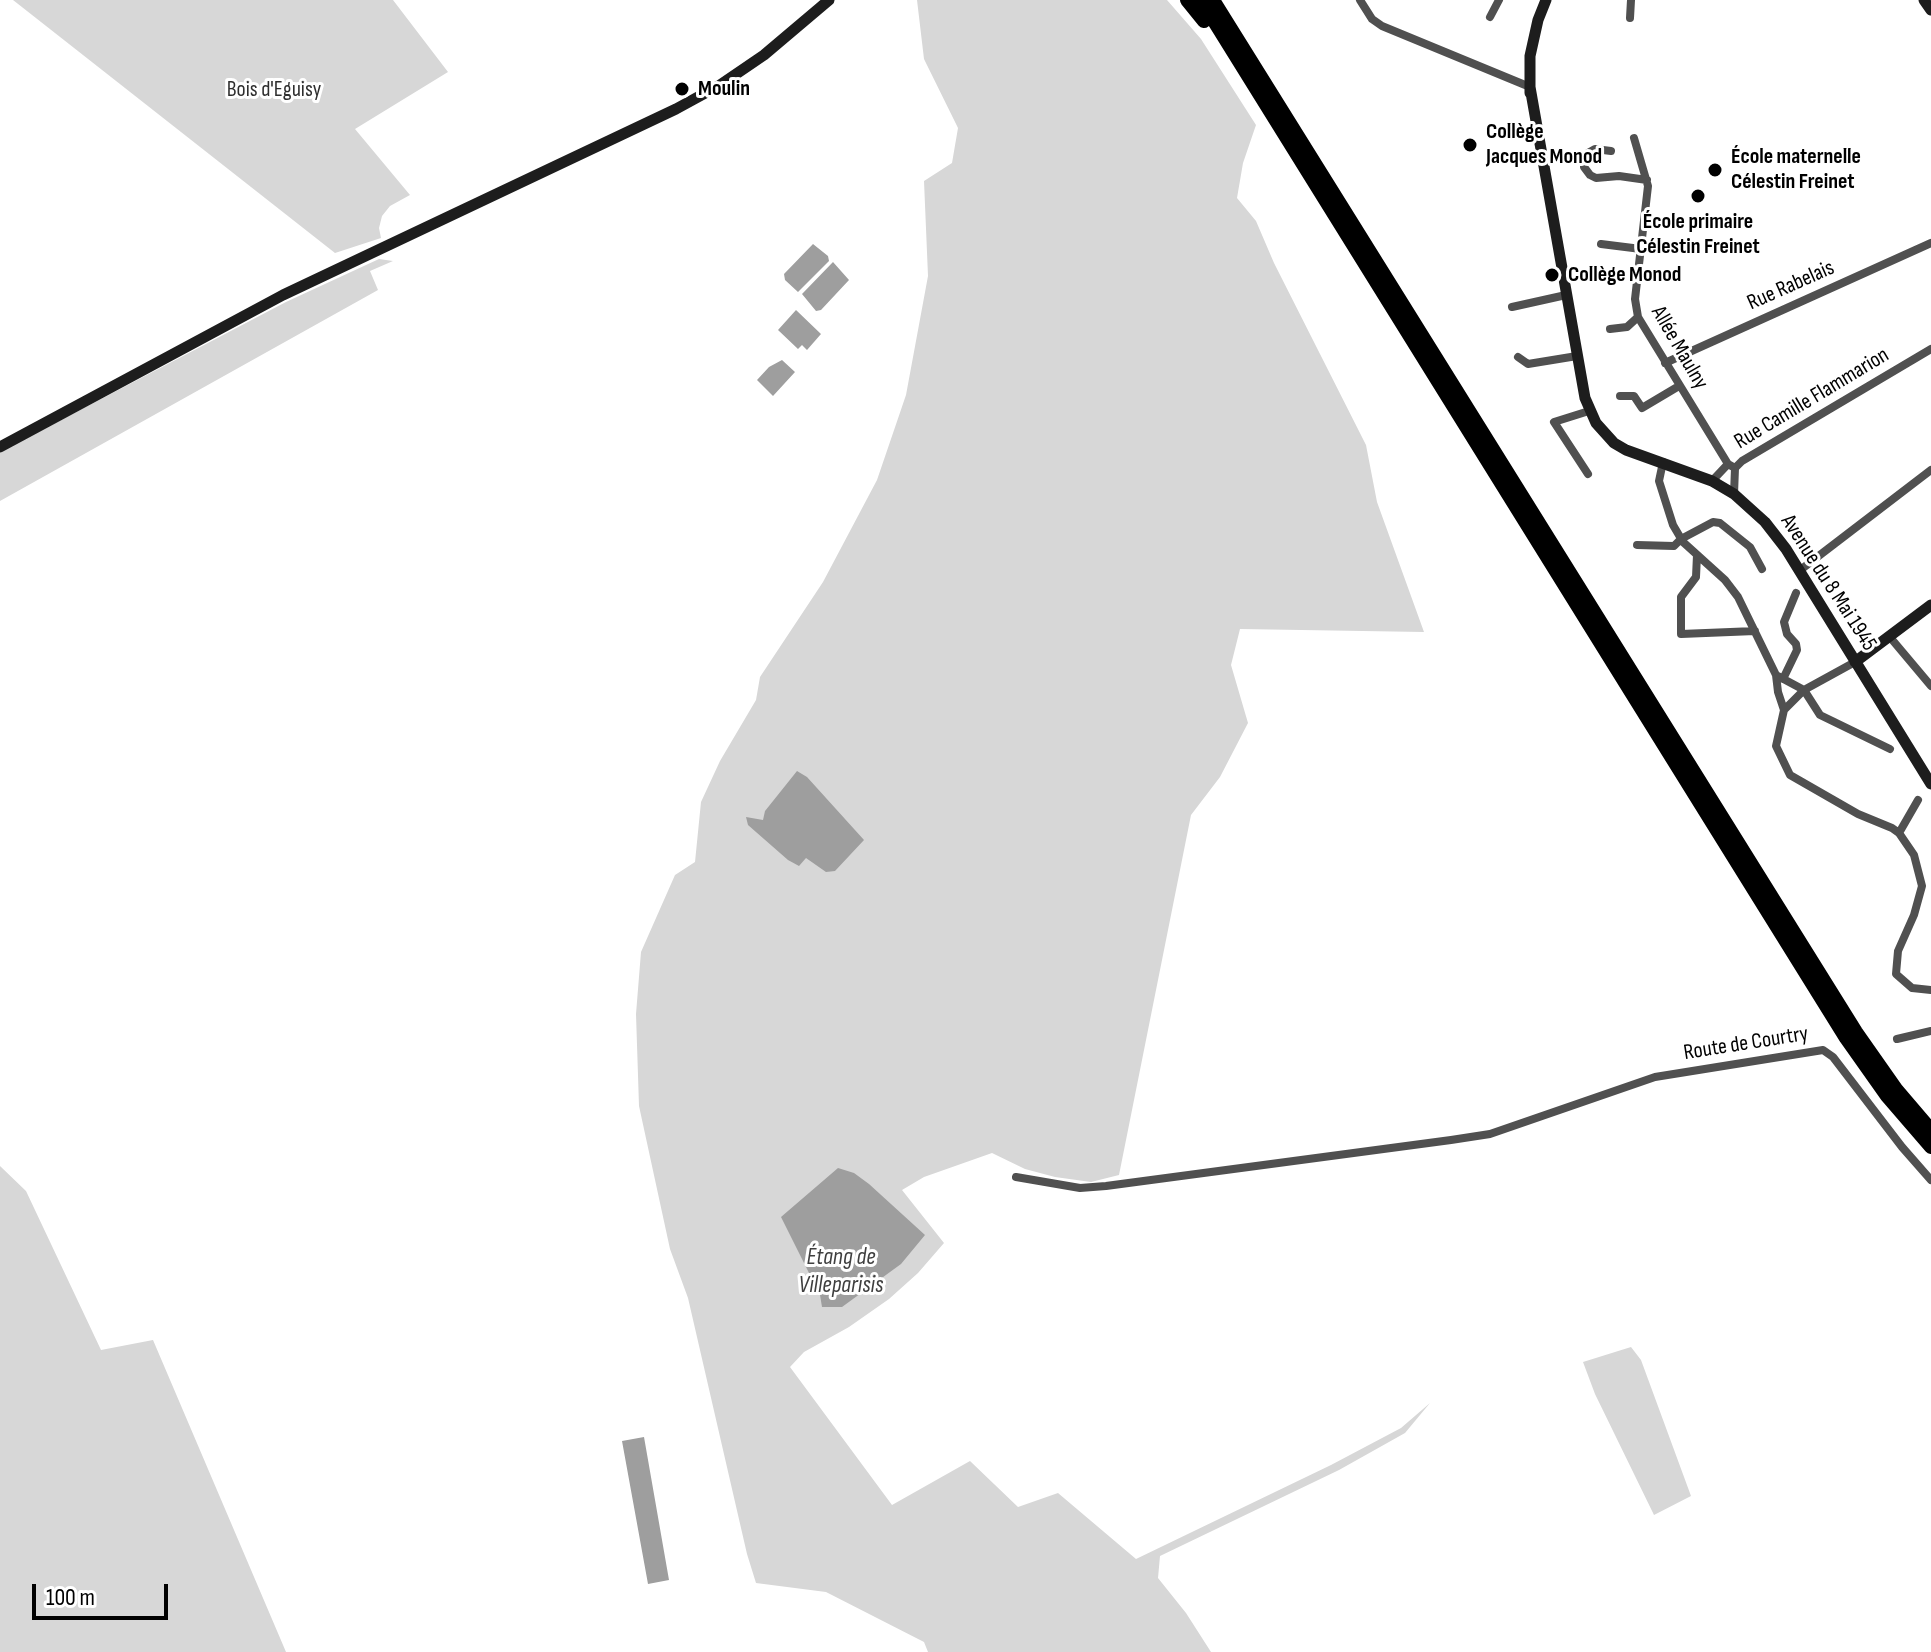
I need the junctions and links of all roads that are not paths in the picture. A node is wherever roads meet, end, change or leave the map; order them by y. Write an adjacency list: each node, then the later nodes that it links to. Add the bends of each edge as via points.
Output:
1 (829, 0): 33 (street, via 764,55 698,97 283,295)
2 (1187, 0): 14 (highway, via 1225,53)
3 (1201, 0): 14 (highway)
4 (1213, 0): 14 (highway)
5 (1223, 0): 14 (highway, via 1247,39)
6 (1360, 0): 15 (street, via 1382,26)
7 (1499, 0): 12 (street)
8 (1546, 0): 15 (street, Avenue du 8 Mai 1945, via 1530,56)
9 (1631, 0): 13 (street)
10 (1924, 0): 11 (street)
11 (1931, 10)
12 (1490, 17)
13 (1630, 18)
14 (1248, 66): 61 (highway, via 1846,1038); 62 (highway, via 1856,1032)
15 (1530, 87): 22 (street, Avenue du 8 Mai 1945, via 1530,112)
16 (1634, 138): 18 (street, Allée Maulny)
17 (1611, 151): 18 (street, via 1588,153 1584,167 1590,175)
18 (1647, 180): 21 (street, Allée Maulny)
19 (1931, 243): 29 (street, Rue Rabelais)
20 (1601, 244): 21 (street)
21 (1641, 249): 24 (street, Allée Maulny)
22 (1566, 295): 23 (street); 27 (street, Avenue du 8 Mai 1945)
23 (1512, 307)
24 (1638, 317): 25 (street, via 1627,327); 29 (street, Allée Maulny)
25 (1610, 329)
26 (1931, 349): 35 (street, Rue Camille Flammarion)
27 (1577, 356): 28 (street, via 1528,364); 32 (street, Avenue du 8 Mai 1945)
28 (1518, 357)
29 (1665, 363): 30 (street, Allée Maulny)
30 (1679, 386): 31 (street, via 1642,408 1634,396); 35 (street, Allée Maulny)
31 (1620, 396)
32 (1589, 411): 34 (street, Avenue du 8 Mai 1945, via 1614,443); 37 (street, via 1554,422)
33 (0, 447)
34 (1663, 462): 38 (street, Avenue du 8 Mai 1945); 40 (street, via 1659,481)
35 (1731, 466): 38 (street); 39 (street, Rue Camille Flammarion)
36 (1931, 470): 44 (street)
37 (1588, 474)
38 (1712, 481): 39 (street, Avenue du 8 Mai 1945)
39 (1734, 494): 44 (street, Avenue du 8 Mai 1945, via 1765,522)
40 (1681, 539): 41 (street, via 1674,546); 42 (street); 43 (street, via 1720,523 1750,547)
41 (1637, 545)
42 (1697, 555): 47 (street, via 1738,597); 47 (street, via 1696,577 1681,597 1681,634)
43 (1762, 569)
44 (1799, 571): 49 (street, Avenue du 8 Mai 1945)
45 (1796, 593): 50 (street, via 1784,622 1797,650)
46 (1931, 605): 48 (street)
47 (1755, 631): 50 (street, via 1764,656)
48 (1889, 636): 49 (street); 51 (street)
49 (1855, 662): 52 (street); 55 (street, Avenue du 8 Mai 1945)
50 (1780, 677): 52 (street); 53 (street)
51 (1931, 686)
52 (1804, 690): 53 (street); 54 (street, via 1820,715)
53 (1784, 710): 57 (street, via 1776,746 1790,775)
54 (1890, 749)
55 (1931, 784)
56 (1918, 800): 57 (street)
57 (1899, 833): 58 (street, via 1914,855 1922,886 1898,951 1896,974 1912,988)
58 (1931, 990)
59 (1931, 1031): 60 (street)
60 (1897, 1039)
61 (1904, 1118): 63 (highway); 64 (highway)
62 (1931, 1130)
63 (1931, 1147)
64 (1931, 1158)
65 (1016, 1177): 66 (street, Route de Courtry, via 1080,1188 1106,1186 1421,1145 1490,1134 1655,1077 1823,1050)
66 (1931, 1180)

